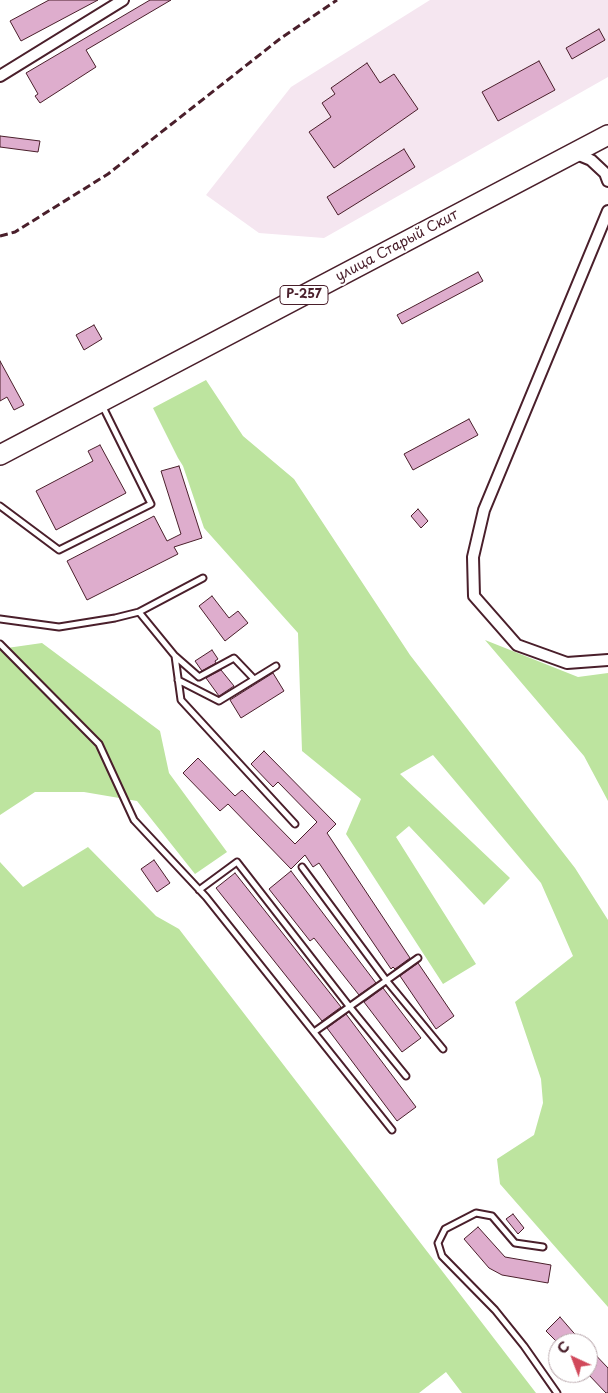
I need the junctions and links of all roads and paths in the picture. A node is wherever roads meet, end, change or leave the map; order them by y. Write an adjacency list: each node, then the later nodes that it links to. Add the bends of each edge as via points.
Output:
1 (123, 0): 2 (street)
2 (0, 76)
3 (608, 135): 4 (highway, улица Старый Скит / Р-257)
4 (574, 153): 5 (street, via 591,160 605,173); 7 (highway, улица Старый Скит / Р-257)
5 (608, 181)
6 (608, 211): 15 (street, via 484,510 473,567 474,596 517,645 567,663)
7 (100, 402): 8 (highway, улица Старый Скит / Р-257); 9 (lane, via 151,504 59,550)
8 (0, 455)
9 (0, 506)
10 (203, 578): 11 (lane)
11 (139, 612): 12 (lane, via 59,627); 14 (lane)
12 (0, 619)
13 (0, 644): 21 (lane, via 99,744 134,820)
14 (175, 656): 17 (lane, via 200,677 234,658); 18 (lane)
15 (608, 660)
16 (276, 666): 17 (lane)
17 (254, 679): 18 (lane, via 219,700)
18 (178, 680): 19 (lane, via 181,700)
19 (295, 824)
20 (302, 867): 23 (lane)
21 (199, 890): 24 (lane, via 237,862); 25 (lane)
22 (418, 958): 23 (lane)
23 (386, 980): 24 (lane); 26 (lane)
24 (349, 1006): 25 (lane); 27 (lane)
25 (314, 1032): 28 (lane)
26 (444, 1049)
27 (406, 1076)
28 (392, 1130)
29 (543, 1247): 30 (lane, via 515,1243 492,1216 476,1213 446,1229 438,1243 442,1256 495,1310)
30 (557, 1393)

